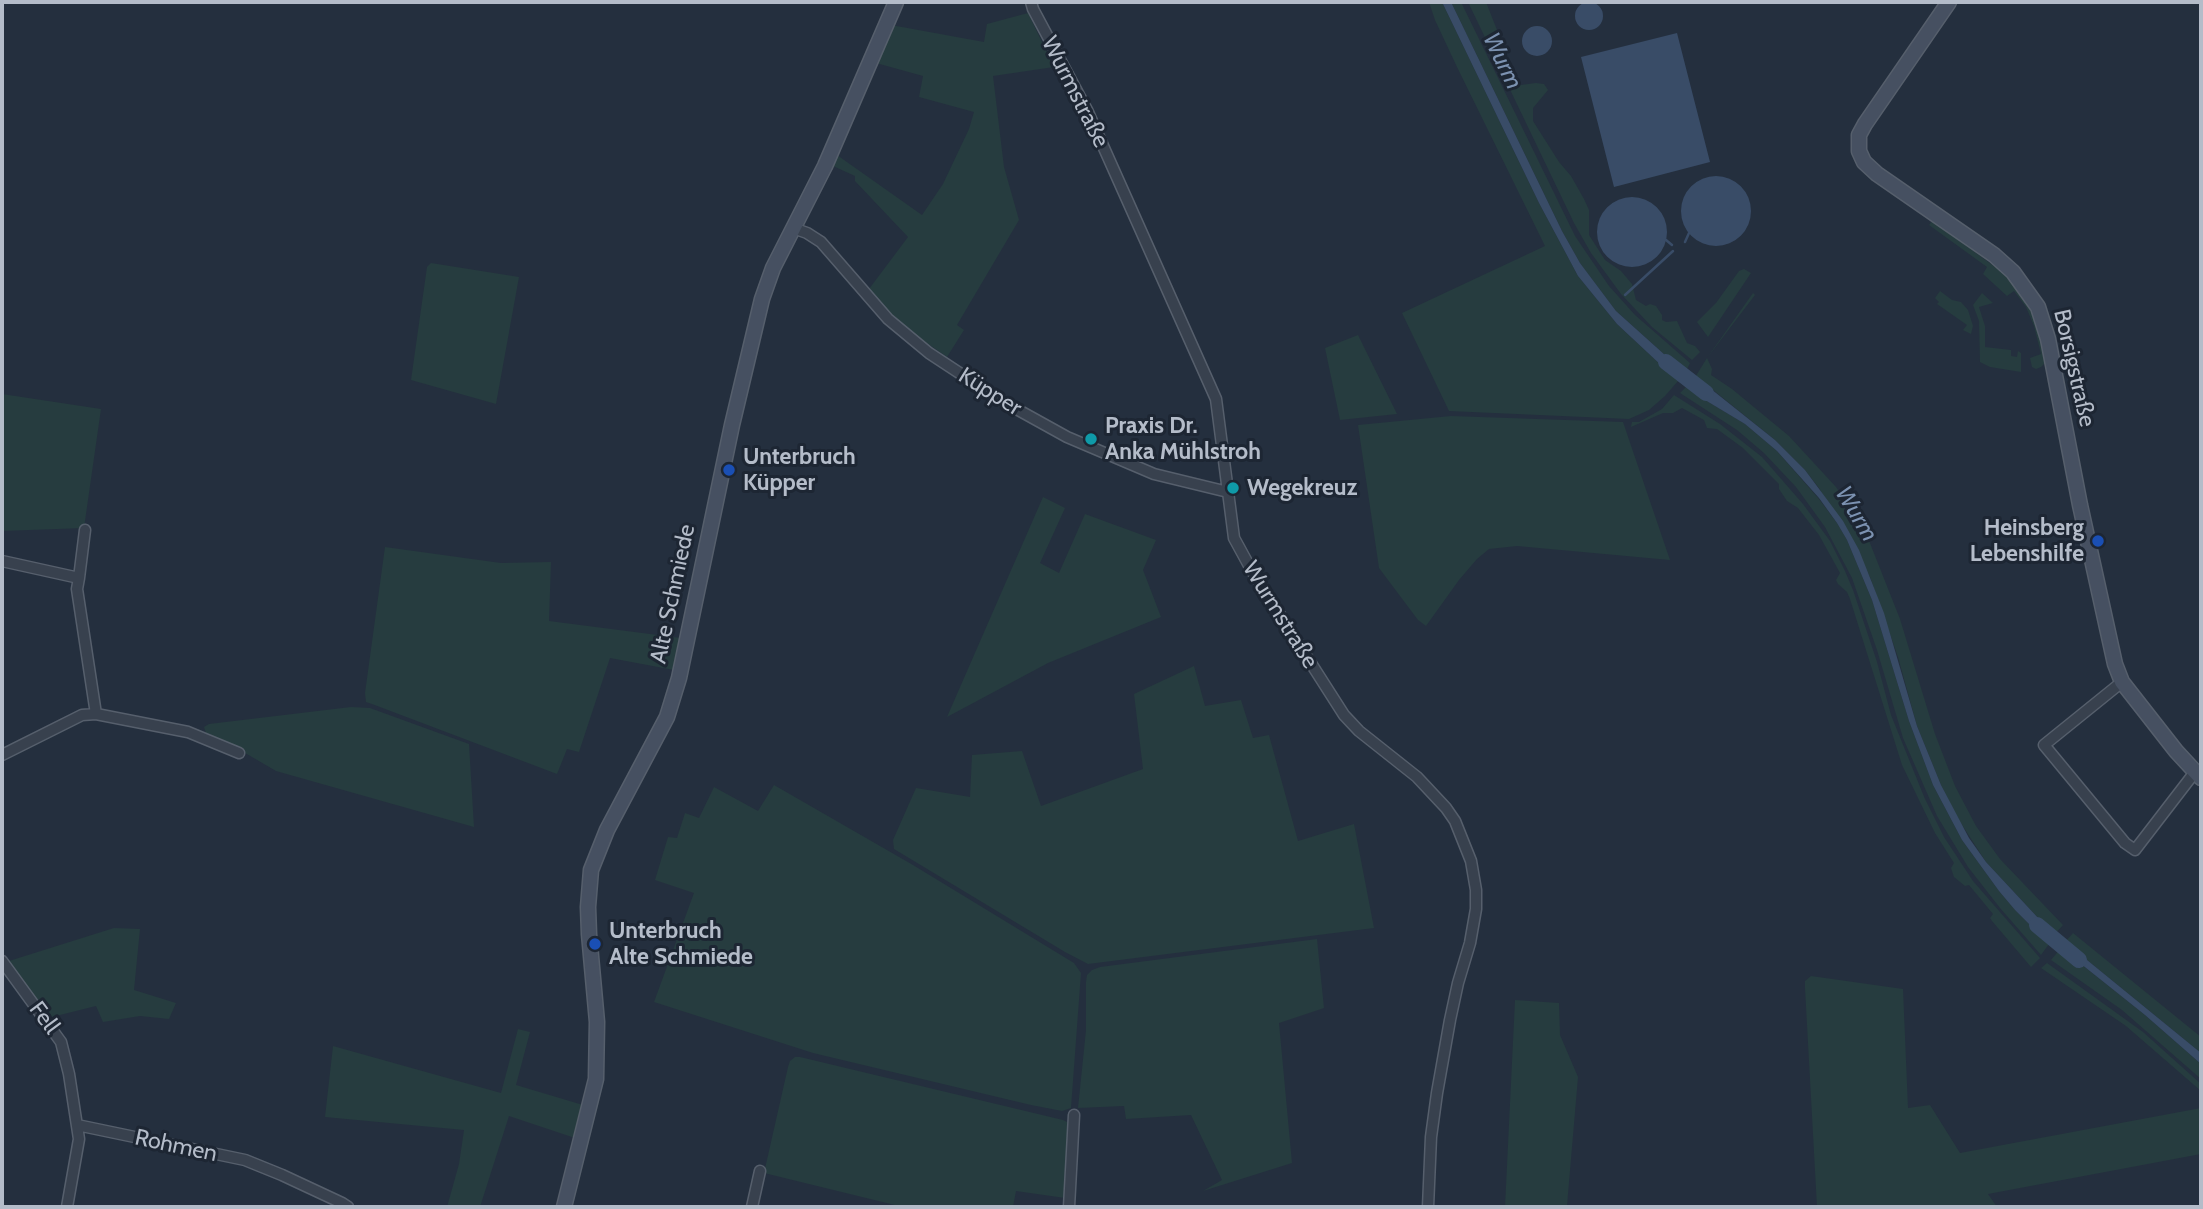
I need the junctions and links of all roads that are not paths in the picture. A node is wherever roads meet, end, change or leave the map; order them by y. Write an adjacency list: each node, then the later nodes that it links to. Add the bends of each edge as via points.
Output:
1 (896, 2): 4 (street, Alte Schmiede)
2 (1031, 2): 5 (street, Wurmstraße, via 1087,110 1216,399)
3 (1949, 2): 9 (street, Borsigstraße, via 1865,124 1859,151 1877,174 1994,255 2013,272 2038,307 2110,645)
4 (793, 228): 5 (street, Küpper, via 821,242 888,319 929,353 1002,401 1067,437 1154,474); 20 (street, Alte Schmiede, via 762,299 667,717 607,830 592,870 588,907 597,1022 596,1079)
5 (1228, 492): 23 (street, Wurmstraße, via 1234,538 1331,696 1359,731 1417,776 1446,808 1471,861 1476,909 1437,1093)
6 (85, 530): 8 (street)
7 (2, 561): 8 (street)
8 (79, 578): 10 (street)
9 (2122, 682): 13 (street, Borsigstraße); 13 (street, Borsigstraße, via 2044,745 2124,843 2135,850 2139,847)
10 (96, 714): 11 (street, via 188,732); 12 (street, via 82,715)
11 (239, 753)
12 (2, 755)
13 (2198, 775)
14 (2, 961): 16 (street, Fell, via 61,1042)
15 (1074, 1115): 22 (street)
16 (77, 1125): 18 (street, via 79,1139); 19 (street, Rohmen, via 245,1160)
17 (760, 1171): 21 (street)
18 (67, 1207)
19 (348, 1207)
20 (564, 1207)
21 (752, 1207)
22 (1069, 1207)
23 (1428, 1207)

